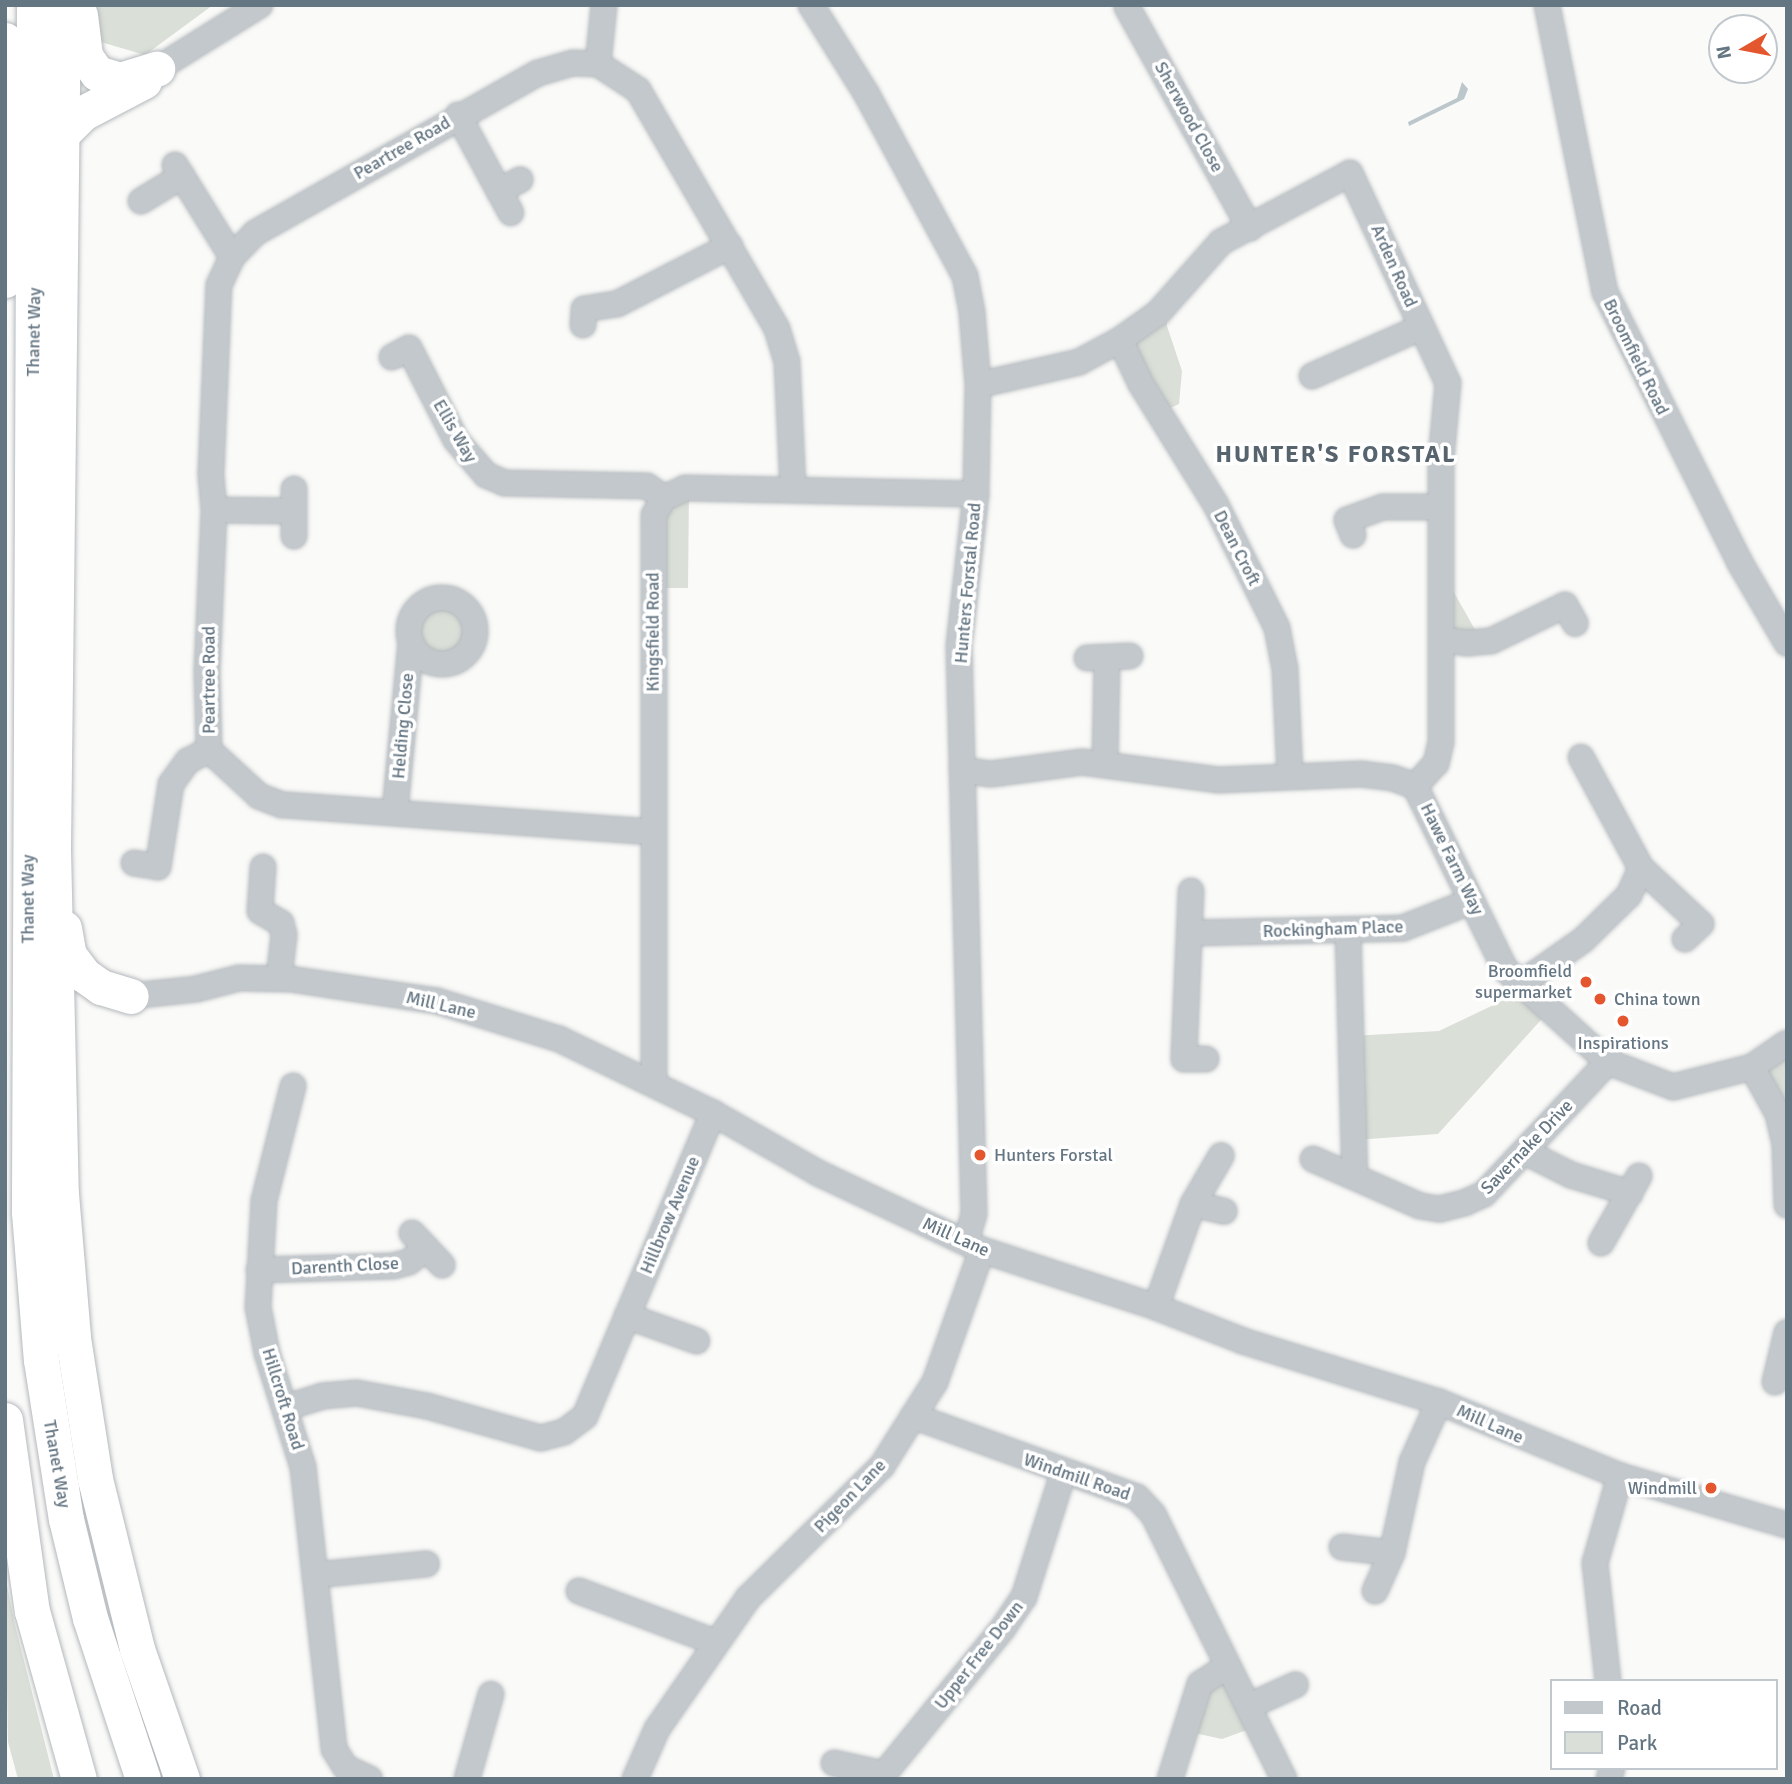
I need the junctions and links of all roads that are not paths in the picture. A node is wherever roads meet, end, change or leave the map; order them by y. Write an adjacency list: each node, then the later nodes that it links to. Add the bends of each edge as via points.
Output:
1 (34, 5): 103 (highway, Thanet Way, via 29,1212 41,1360 66,1519 90,1618)
2 (63, 5): 13 (highway)
3 (79, 5): 11 (highway, via 85,55 97,73 120,80)
4 (260, 5): 11 (street)
5 (604, 5): 10 (street)
6 (811, 5): 25 (street, Hunters Forstal Road, via 866,93 965,276)
7 (1548, 5): 36 (street, Broomfield Road, via 1593,250 1608,301 1740,563)
8 (1121, 10): 16 (street, Sherwood Close)
9 (5, 40): 19 (highway, Thanet Way)
10 (598, 64): 12 (street, Peartree Road, via 573,63 538,73); 17 (street, via 638,90)
11 (157, 69): 13 (highway, via 128,91 83,113)
12 (458, 115): 15 (street, via 509,186); 18 (street, Peartree Road, via 255,233)
13 (64, 132): 44 (highway)
14 (141, 201): 18 (street, via 178,170)
15 (511, 213)
16 (1250, 228): 21 (street, Arden Road, via 1350,173); 22 (street, Arden Road, via 1221,242 1158,313)
17 (730, 246): 20 (street, via 617,304 584,309); 26 (street, via 777,329 787,362)
18 (232, 257): 30 (street, Peartree Road, via 219,285 214,321)
19 (5, 280)
20 (583, 325)
21 (1422, 327): 24 (street); 29 (street, Arden Road, via 1448,383)
22 (1120, 340): 25 (street, Arden Road, via 1079,362); 42 (street, Dean Croft, via 1141,384 1216,505 1277,628 1285,669)
23 (393, 357): 28 (street, Ellis Way, via 408,348 456,440 475,468 486,475 505,483 647,486)
24 (1312, 376)
25 (978, 385): 27 (street, Hunters Forstal Road)
26 (793, 487): 27 (street); 28 (street, via 685,488)
27 (976, 494): 41 (street, Hunters Forstal Road, via 959,646)
28 (664, 498): 46 (street, Kingsfield Road, via 654,515)
29 (1441, 507): 31 (street, via 1383,507 1347,520); 34 (street, Arden Road)
30 (214, 510): 32 (street, via 294,500); 38 (street, Peartree Road, via 206,671)
31 (1353, 535)
32 (294, 536)
33 (1575, 623): 34 (street, via 1565,605 1491,641)
34 (1441, 639): 43 (street, Arden Road, via 1441,742 1436,763)
35 (411, 642): 45 (street, Helding Close)
36 (1787, 643)
37 (1108, 657): 40 (street)
38 (209, 750): 45 (street, Peartree Road, via 260,796 282,805); 47 (street, Peartree Road, via 188,761 171,783 158,867)
39 (1581, 757): 49 (street)
40 (1105, 764): 41 (street, Hawe Farm Way, via 1043,764 991,774); 42 (street, Hawe Farm Way, via 1218,780)
41 (962, 770): 74 (street, Hunters Forstal Road)
42 (1290, 775): 43 (street, Hawe Farm Way, via 1361,774)
43 (1415, 786): 51 (street, Hawe Farm Way)
44 (57, 808): 57 (highway, via 69,955 84,975 101,987); 58 (highway, via 53,849)
45 (395, 811): 46 (street, Peartree Road)
46 (652, 832): 63 (street, Kingsfield Road)
47 (134, 863)
48 (263, 867): 55 (street, via 260,911 281,923 285,935)
49 (1641, 868): 54 (street, via 1701,924); 56 (street, via 1629,895 1583,940)
50 (1191, 891): 53 (street)
51 (1472, 901): 52 (street, Rockingham Place, via 1403,928); 56 (street, Hawe Farm Way, via 1505,969)
52 (1348, 931): 53 (street, Rockingham Place); 69 (street)
53 (1190, 933): 60 (street, via 1184,1059)
54 (1685, 939)
55 (279, 978): 57 (street, Mill Lane, via 239,978 196,989); 63 (street, Mill Lane, via 437,1001 559,1039)
56 (1519, 985): 61 (street, Hawe Farm Way)
57 (131, 996): 58 (highway, via 85,998)
58 (56, 1017): 104 (highway, via 65,1248 88,1442 120,1589)
59 (1787, 1043): 62 (street, Hawe Farm Way)
60 (1206, 1059)
61 (1608, 1062): 62 (street, Hawe Farm Way, via 1673,1087); 66 (street, Savernake Drive)
62 (1752, 1067): 71 (street, via 1778,1114 1785,1145)
63 (654, 1084): 65 (street, Mill Lane)
64 (293, 1086): 76 (street, Hillcroft Road, via 264,1201)
65 (713, 1113): 74 (street, Mill Lane, via 818,1173); 78 (street, Hillbrow Avenue)
66 (1525, 1152): 69 (street, Savernake Drive, via 1484,1194 1440,1209 1420,1206); 73 (street, via 1571,1175 1634,1184)
67 (1221, 1156): 70 (street)
68 (1313, 1159): 69 (street, Savernake Drive)
69 (1355, 1176)
70 (1193, 1204): 72 (street); 77 (street)
71 (1787, 1205)
72 (1224, 1212)
73 (1601, 1243)
74 (974, 1246): 77 (street, Mill Lane); 84 (street, Pigeon Lane, via 947,1351)
75 (427, 1249): 76 (street, Darenth Close, via 409,1262 393,1266)
76 (259, 1270): 83 (street, Hillcroft Road, via 258,1307 267,1353)
77 (1156, 1307): 82 (street, Mill Lane, via 1243,1341)
78 (627, 1316): 80 (street); 83 (street, Hillbrow Avenue, via 585,1416 564,1432 541,1438 427,1406 357,1393 322,1396)
79 (1787, 1332): 81 (street)
80 (697, 1341)
81 (1775, 1382)
82 (1440, 1402): 87 (street, Mill Lane); 90 (street, via 1412,1462)
83 (287, 1407): 92 (street, Hillcroft Road, via 303,1463)
84 (913, 1416): 86 (street, Windmill Road); 95 (street, Pigeon Lane, via 882,1466 748,1598)
85 (5, 1420): 102 (highway, via 32,1611)
86 (1063, 1474): 96 (street, Windmill Road, via 1137,1497 1153,1514); 101 (street, Upper Free Down, via 1024,1597 1003,1629 884,1774)
87 (1620, 1476): 88 (street, Mill Lane); 97 (street, via 1595,1563)
88 (1787, 1525)
89 (1342, 1547): 90 (street)
90 (1392, 1553): 94 (street)
91 (426, 1564): 92 (street)
92 (315, 1575): 105 (street, Hillcroft Road, via 334,1749 346,1768)
93 (579, 1591): 95 (street)
94 (1375, 1591)
95 (715, 1642): 107 (street, Pigeon Lane, via 657,1729)
96 (1227, 1667): 100 (street, Windmill Road); 108 (street, via 1200,1684)
97 (1608, 1679)
98 (1295, 1685): 100 (street)
99 (492, 1694): 106 (street)
100 (1249, 1706): 109 (street, Windmill Road)
101 (834, 1763)
102 (79, 1779)
103 (142, 1779)
104 (182, 1779)
105 (370, 1779)
106 (467, 1779)
107 (635, 1779)
108 (1170, 1779)
109 (1284, 1779)

